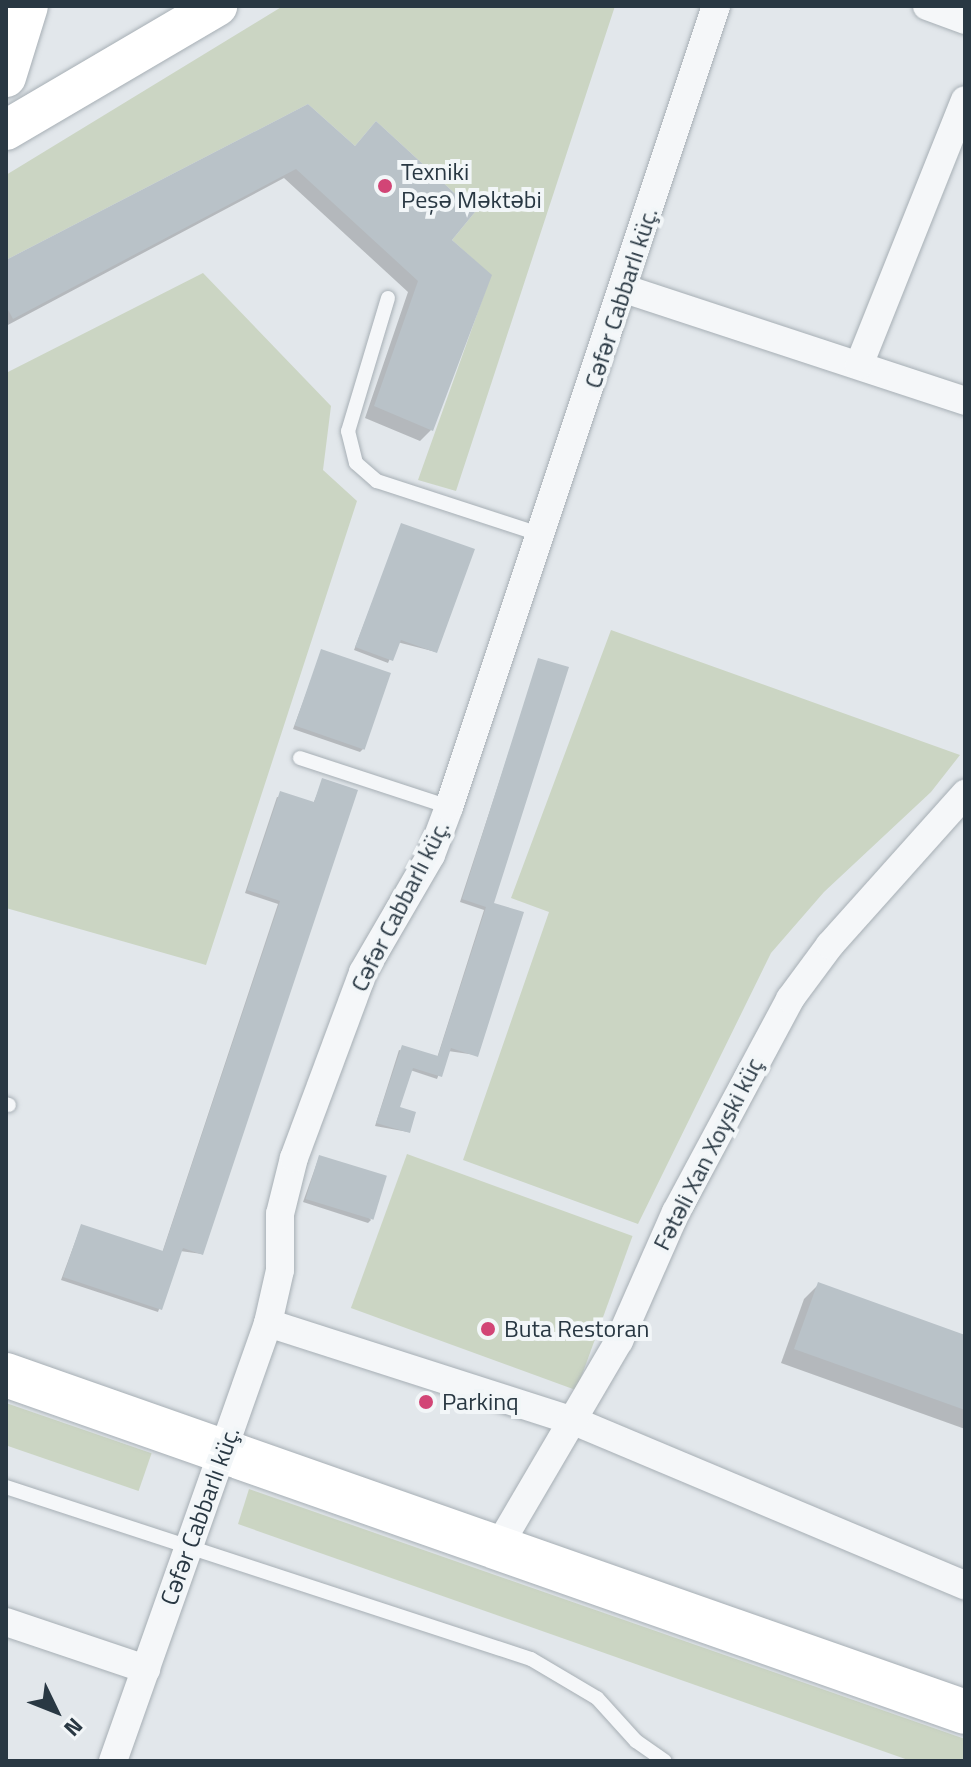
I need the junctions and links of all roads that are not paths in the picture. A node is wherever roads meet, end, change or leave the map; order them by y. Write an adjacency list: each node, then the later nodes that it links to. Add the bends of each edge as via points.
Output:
1 (28, 6): 6 (street)
2 (217, 6): 8 (street)
3 (716, 6): 9 (street, Cəfər Cabbarlı küç.)
4 (927, 6): 5 (street)
5 (965, 20)
6 (6, 77)
7 (965, 100): 11 (street)
8 (6, 130)
9 (625, 289): 11 (street); 13 (street, Cəfər Cabbarlı küç.)
10 (388, 298): 13 (lane, via 348,431 356,463 377,481)
11 (859, 365): 12 (street)
12 (965, 401)
13 (542, 535): 16 (street, Cəfər Cabbarlı küç.)
14 (300, 758): 16 (lane)
15 (965, 794): 19 (street, Fətəli Xan Xoyski küç, via 830,945 790,999 703,1158 619,1341)
16 (449, 807): 17 (street, Cəfər Cabbarlı küç., via 425,867 363,972 294,1158 280,1214 280,1270)
17 (268, 1323): 19 (street); 20 (street, Cəfər Cabbarlı küç.)
18 (6, 1375): 20 (highway)
19 (574, 1421): 23 (street, Fətəli Xan Xoyski küç); 24 (street)
20 (224, 1450): 22 (street, Cəfər Cabbarlı küç.); 23 (highway)
21 (6, 1487): 22 (lane)
22 (189, 1545): 26 (street, Cəfər Cabbarlı küç.); 29 (lane, via 531,1659 597,1698 636,1741)
23 (498, 1547): 27 (highway)
24 (965, 1585)
25 (6, 1622): 26 (street)
26 (146, 1669): 28 (street, Cəfər Cabbarlı küç.)
27 (965, 1712)
28 (113, 1761)
29 (664, 1761)

